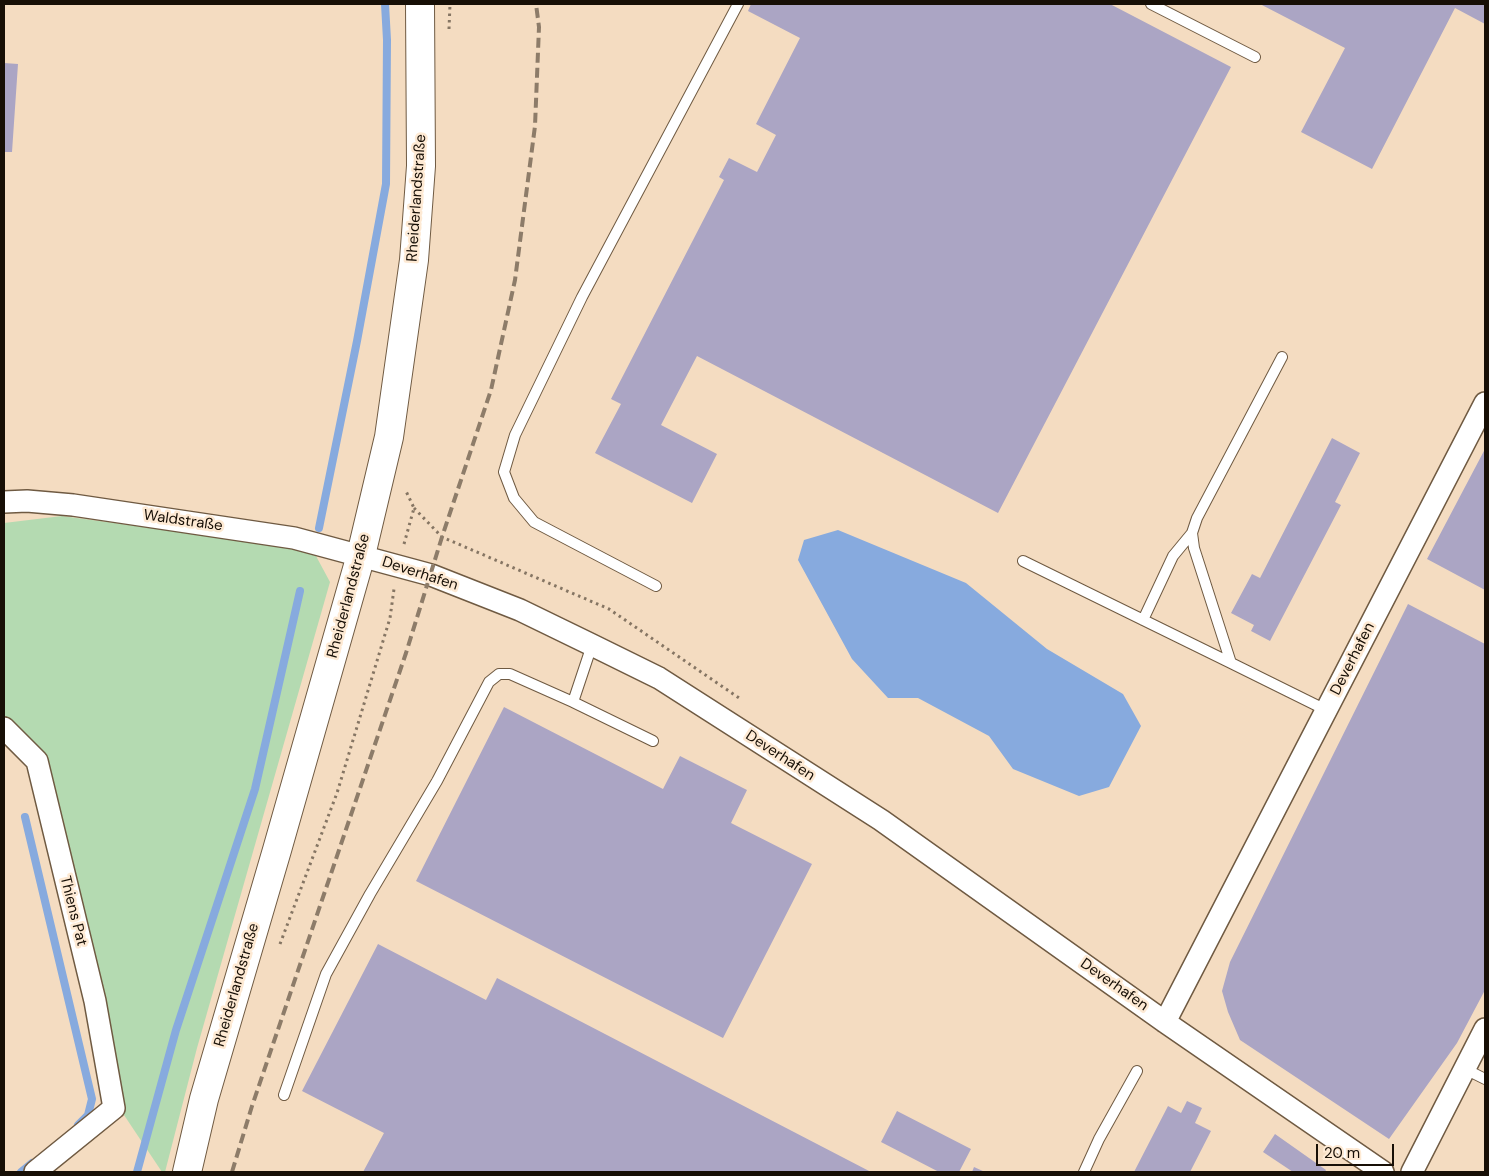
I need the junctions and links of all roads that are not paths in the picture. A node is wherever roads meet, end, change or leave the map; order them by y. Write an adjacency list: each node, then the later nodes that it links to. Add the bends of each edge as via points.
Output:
1 (420, 4): 9 (main road, Rheiderlandstraße, via 421,166 414,260 390,437)
2 (738, 4): 11 (lane, via 582,297 515,434 504,472 514,498 534,522)
3 (1151, 4): 4 (lane)
4 (1255, 58)
5 (1282, 356): 8 (lane)
6 (1485, 403): 16 (street, Deverhafen)
7 (4, 502): 9 (street, Waldstraße, via 83,506 294,538)
8 (1192, 533): 12 (lane, via 1173,556); 14 (lane)
9 (361, 555): 13 (street, Deverhafen, via 431,574 520,610); 26 (main road, Rheiderlandstraße, via 204,1099)
10 (1023, 561): 12 (lane)
11 (656, 586)
12 (1143, 620): 14 (lane)
13 (592, 645): 15 (lane); 19 (street, Deverhafen, via 659,678 881,820)
14 (1231, 663): 16 (lane)
15 (573, 702): 18 (lane); 24 (lane, via 510,674 499,674 489,682 326,974)
16 (1326, 710): 19 (street, Deverhafen)
17 (4, 728): 25 (street, Thiens Pat, via 37,762 95,1002 114,1108)
18 (653, 741)
19 (1165, 1022): 28 (street, Deverhafen)
20 (1485, 1029): 21 (street)
21 (1465, 1069): 23 (lane); 29 (street)
22 (1137, 1071): 27 (lane)
23 (1485, 1079)
24 (284, 1095)
25 (35, 1172)
26 (187, 1172)
27 (1084, 1172)
28 (1383, 1172)
29 (1412, 1172)

